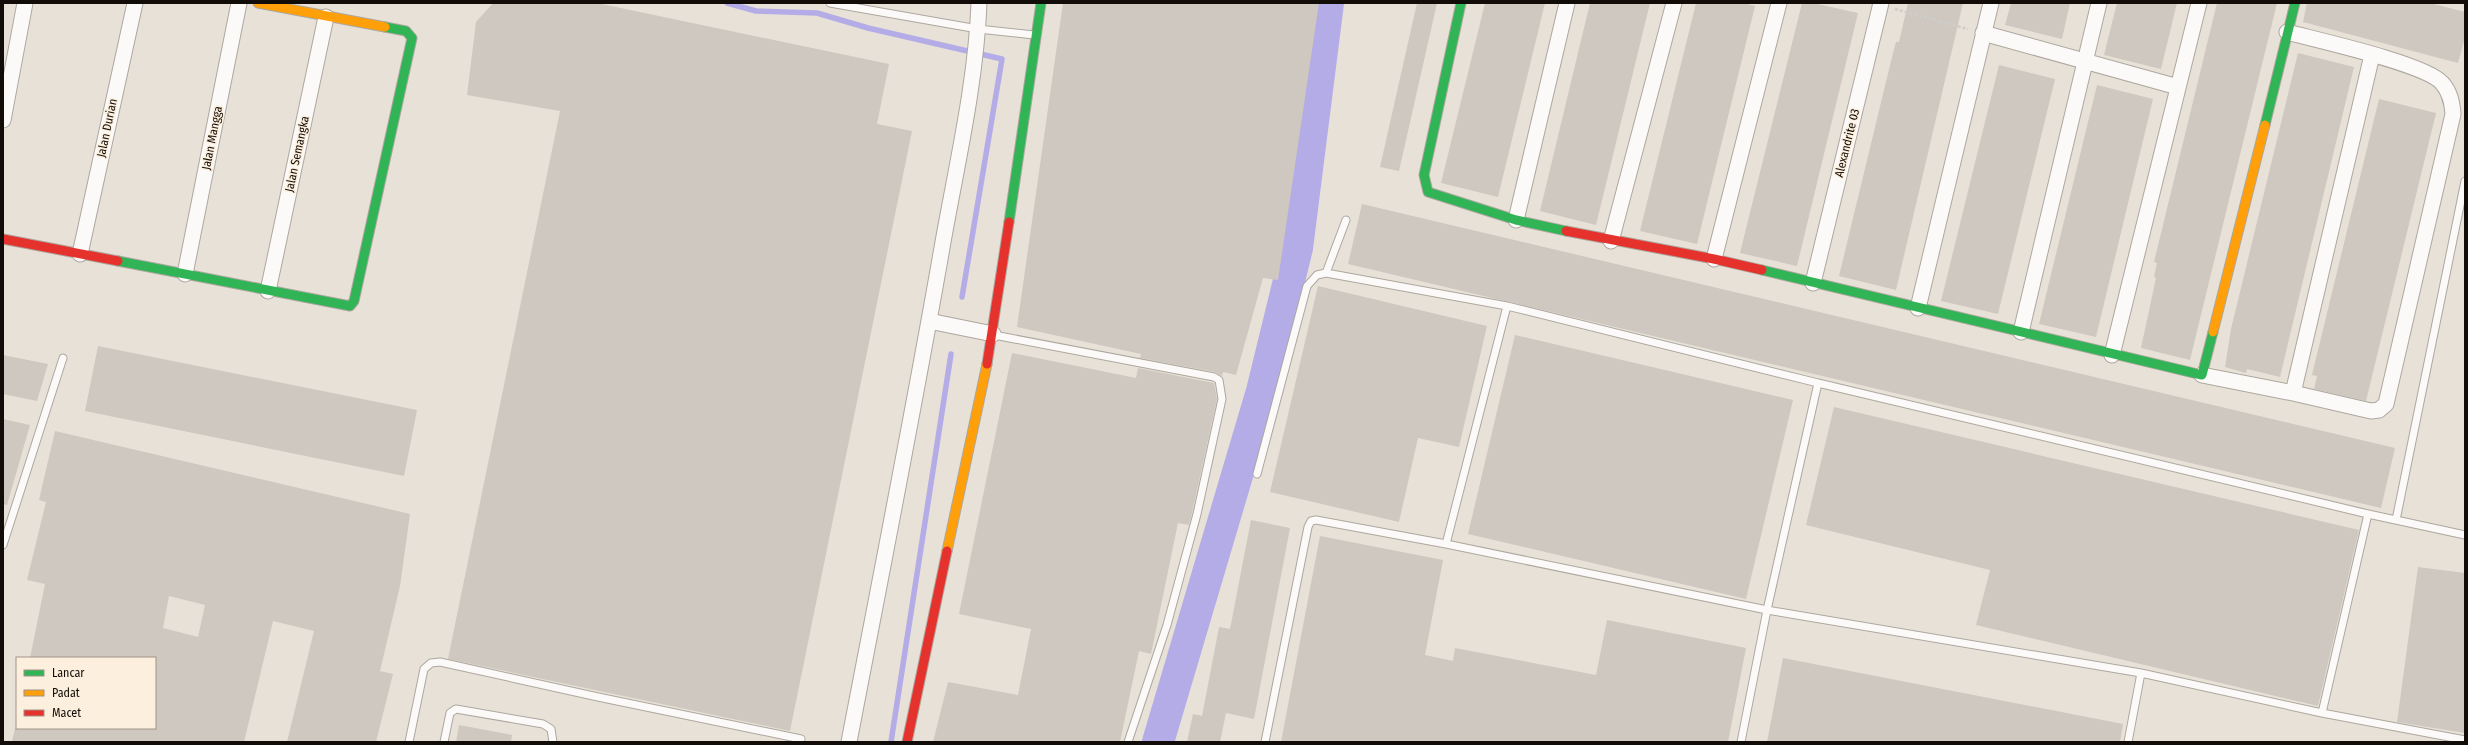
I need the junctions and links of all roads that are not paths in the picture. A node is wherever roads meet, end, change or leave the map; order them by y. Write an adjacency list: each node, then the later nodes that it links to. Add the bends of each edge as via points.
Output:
1 (26, 3): 25 (street)
2 (135, 3): 31 (street, Jalan Durian)
3 (239, 3): 34 (street, Jalan Mangga)
4 (258, 3): 17 (street)
5 (830, 3): 20 (lane)
6 (979, 3): 20 (street)
7 (1041, 3): 21 (street)
8 (1461, 3): 28 (street, via 1424,175 1425,186 1433,195)
9 (1567, 3): 28 (street)
10 (1674, 3): 30 (street)
11 (1779, 3): 32 (street)
12 (1991, 3): 19 (street)
13 (2099, 3): 23 (street)
14 (2199, 3): 24 (street)
15 (2296, 3): 18 (street)
16 (1881, 4): 35 (street, Alexandrite 03)
17 (326, 18): 36 (street, Jalan Semangka); 36 (street, via 406,30 412,38 354,302 350,306)
18 (2287, 32): 22 (street); 44 (street)
19 (1983, 33): 23 (street); 38 (street)
20 (977, 36): 21 (lane); 39 (street)
21 (1036, 36): 41 (street)
22 (2372, 55): 46 (street); 46 (street, via 2427,72 2442,82 2451,96 2453,114 2386,404 2379,410 2371,411)
23 (2085, 62): 24 (street); 40 (street)
24 (2178, 87): 42 (street)
25 (3, 120)
26 (2465, 181): 49 (lane)
27 (1346, 220): 33 (lane)
28 (1516, 220): 30 (street)
29 (3, 239): 31 (street)
30 (1611, 241): 32 (street)
31 (80, 254): 34 (street)
32 (1714, 259): 35 (street)
33 (1326, 273): 37 (lane); 47 (lane, via 1317,275 1307,286)
34 (184, 274): 36 (street)
35 (1813, 283): 38 (street)
36 (268, 291)
37 (1507, 306): 45 (lane); 51 (lane)
38 (1918, 308): 40 (street)
39 (935, 323): 41 (street); 61 (street)
40 (2021, 332): 42 (street)
41 (993, 334): 62 (street); 63 (lane, via 1219,380 1222,399 1197,514 1166,625)
42 (2112, 355): 44 (street)
43 (63, 358): 52 (lane)
44 (2202, 375): 46 (street)
45 (1818, 383): 48 (lane); 53 (lane)
46 (2293, 392)
47 (1257, 474)
48 (2368, 514): 49 (lane); 55 (lane)
49 (2396, 520): 50 (lane)
50 (2465, 535)
51 (1446, 544): 53 (lane); 64 (lane, via 1311,521)
52 (3, 545)
53 (1767, 610): 54 (lane); 65 (lane)
54 (2141, 672): 55 (lane); 66 (lane)
55 (2322, 713): 57 (lane)
56 (801, 739): 58 (lane, via 440,662 431,663 424,669)
57 (2465, 740)
58 (409, 742)
59 (444, 742): 60 (lane, via 450,713 456,709 543,724 551,729)
60 (553, 742)
61 (849, 742)
62 (907, 742)
63 (1128, 742)
64 (1265, 742)
65 (1741, 742)
66 (2128, 742)

